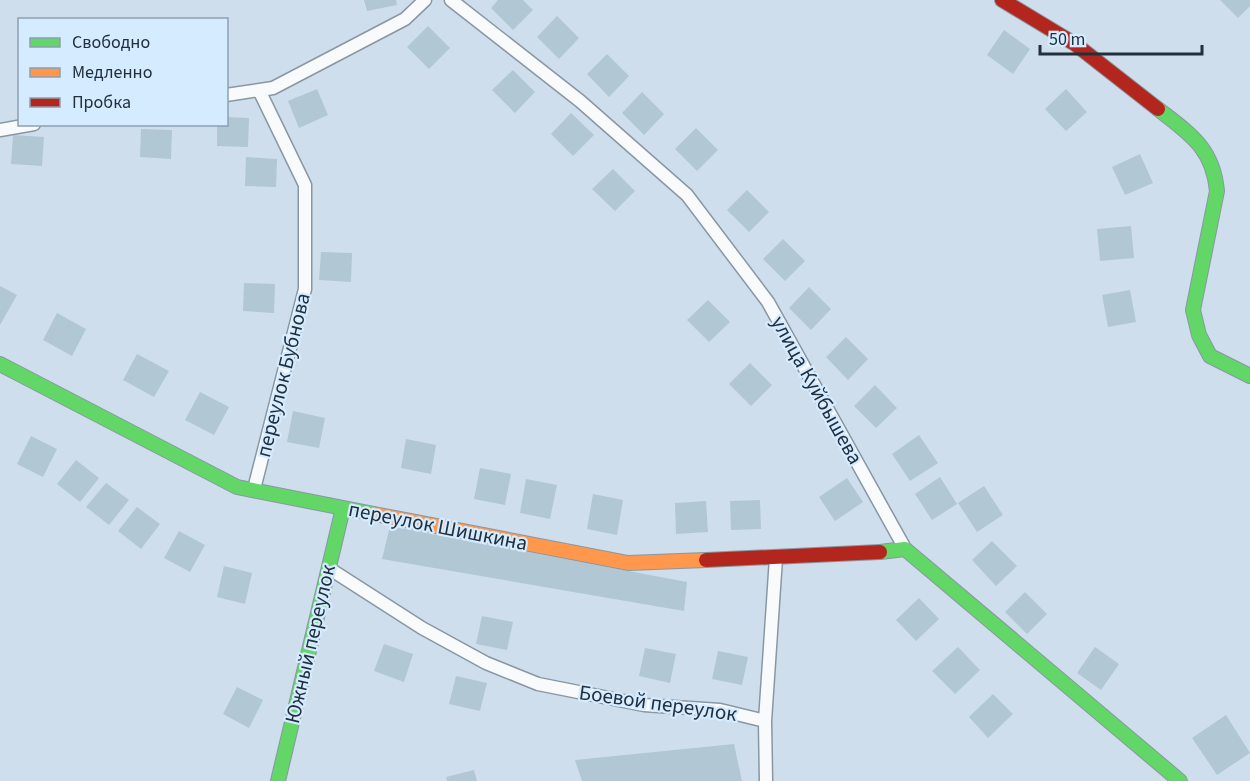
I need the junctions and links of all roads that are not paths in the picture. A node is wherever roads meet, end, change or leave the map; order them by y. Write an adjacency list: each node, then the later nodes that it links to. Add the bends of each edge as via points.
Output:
1 (425, 0): 4 (lane, via 405,19 273,88)
2 (451, 0): 12 (lane, улица Куйбышева, via 580,101 687,195 768,302)
3 (1002, 0): 9 (street, via 1075,44 1177,123 1206,151 1215,171 1217,191 1193,310 1199,335 1210,356)
4 (259, 90): 5 (lane); 10 (lane, переулок Бубнова, via 305,185 306,289)
5 (228, 95)
6 (23, 126): 7 (lane)
7 (0, 130)
8 (0, 364): 10 (street, переулок Шишкина, via 237,487)
9 (1250, 376)
10 (254, 491): 11 (street, переулок Шишкина)
11 (343, 508): 13 (street, переулок Шишкина, via 628,563); 14 (street, Южный переулок)
12 (906, 549): 13 (street, переулок Шишкина); 18 (street, улица Куйбышева)
13 (776, 557): 15 (lane, Боевой переулок)
14 (329, 568): 15 (lane, Боевой переулок, via 422,628 486,663 538,684 644,705 720,710); 16 (street, Южный переулок)
15 (765, 721): 17 (lane, Боевой переулок)
16 (278, 781)
17 (766, 781)
18 (1180, 781)

